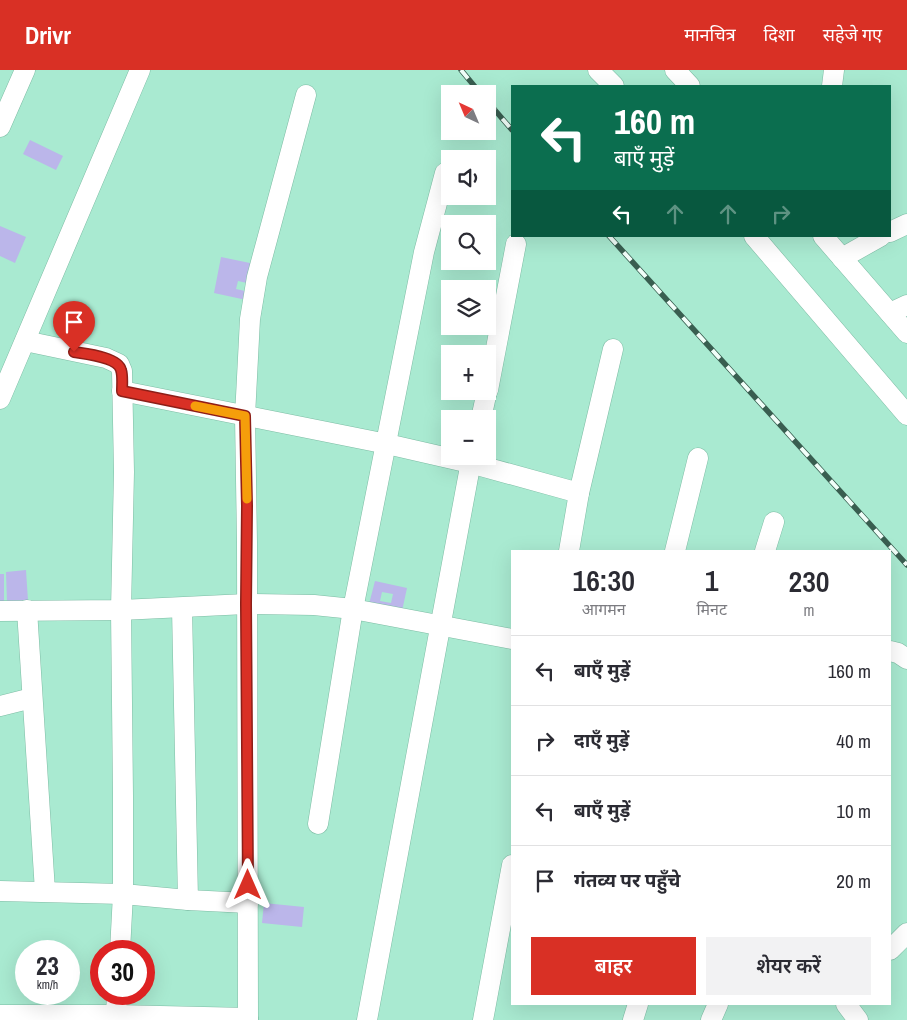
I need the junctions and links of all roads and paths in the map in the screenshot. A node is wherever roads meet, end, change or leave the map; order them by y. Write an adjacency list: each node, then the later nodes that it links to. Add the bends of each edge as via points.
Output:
1 (26, 70): 10 (street)
2 (140, 70): 21 (street)
3 (598, 70): 6 (street)
4 (675, 70): 7 (street)
5 (834, 70): 8 (street)
6 (613, 85)
7 (689, 85)
8 (832, 85)
9 (306, 95): 27 (street, via 257,276 250,319)
10 (0, 127)
11 (441, 188): 28 (street, via 424,252)
12 (907, 224): 13 (street)
13 (891, 232)
14 (755, 237): 26 (street)
15 (824, 237): 18 (street)
16 (879, 237): 18 (street)
17 (516, 244): 22 (street)
18 (842, 258): 19 (street)
19 (898, 309): 20 (street)
20 (907, 334)
21 (25, 341): 24 (street, via 114,361 122,371); 25 (street)
22 (496, 345)
23 (613, 348): 33 (street)
24 (122, 391): 27 (street); 42 (street)
25 (0, 399)
26 (907, 415)
27 (245, 416): 28 (street); 38 (street)
28 (386, 444): 29 (street); 40 (street)
29 (441, 454)
30 (698, 458): 36 (street)
31 (470, 465): 44 (street)
32 (487, 465): 33 (street)
33 (579, 493): 35 (street)
34 (774, 522): 37 (street)
35 (569, 550)
36 (675, 550)
37 (765, 550)
38 (246, 604): 39 (street); 40 (street); 57 (street)
39 (182, 608): 42 (street); 55 (street)
40 (353, 609): 44 (street); 50 (street)
41 (27, 610): 42 (street); 43 (street); 48 (street)
42 (121, 610): 54 (street)
43 (0, 612)
44 (440, 625): 45 (street); 68 (street)
45 (511, 639)
46 (891, 651): 47 (street)
47 (907, 659)
48 (32, 698): 49 (street); 53 (street)
49 (0, 706)
50 (318, 824)
51 (511, 877): 56 (street)
52 (0, 891): 53 (street)
53 (45, 891): 54 (street)
54 (122, 894): 55 (street); 59 (street)
55 (188, 900): 57 (street)
56 (509, 901): 69 (street)
57 (248, 903): 67 (street)
58 (907, 934): 60 (street)
59 (120, 940)
60 (891, 949)
61 (116, 1005): 66 (street)
62 (638, 1005): 70 (street)
63 (718, 1005): 71 (street)
64 (847, 1005): 72 (street)
65 (0, 1015): 66 (street)
66 (116, 1015): 67 (street)
67 (248, 1019)
68 (367, 1020)
69 (485, 1020)
70 (633, 1020)
71 (711, 1020)
72 (858, 1020)

